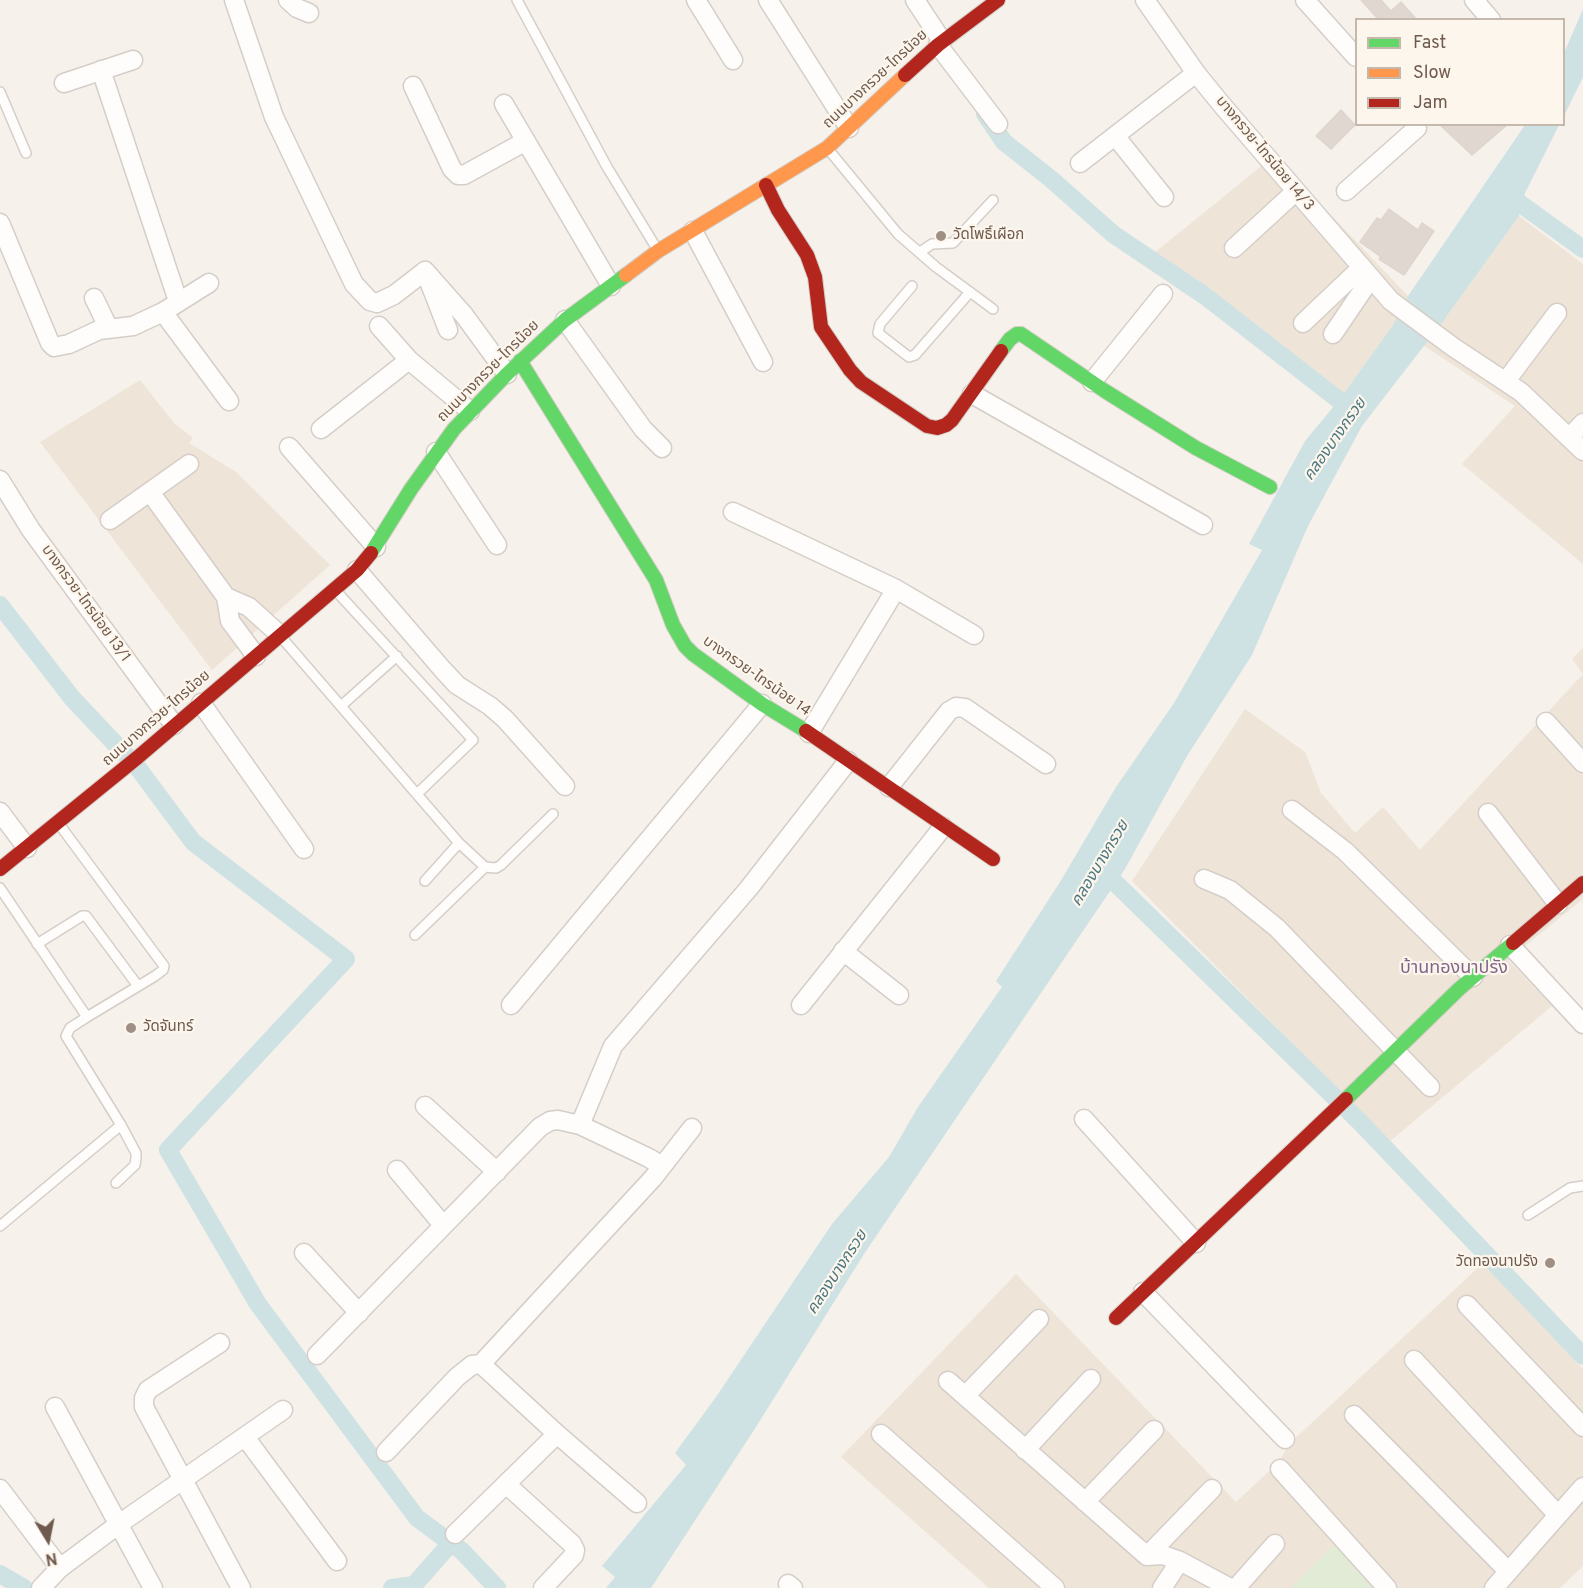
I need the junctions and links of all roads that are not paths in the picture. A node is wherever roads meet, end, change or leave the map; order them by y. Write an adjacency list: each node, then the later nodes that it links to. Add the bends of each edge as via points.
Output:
1 (234, 0): 41 (street, via 274,117 361,294 377,303)
2 (288, 0): 11 (street)
3 (517, 0): 39 (lane, via 607,167)
4 (696, 0): 16 (street)
5 (768, 0): 25 (street)
6 (915, 0): 13 (street)
7 (998, 0): 13 (street, ถนนบางกรวย-ไทรน้อย)
8 (1145, 0): 18 (street, บางกรวย-ไทรน้อย 14/3)
9 (1305, 0): 14 (street)
10 (1474, 0): 12 (street)
11 (309, 13)
12 (1489, 18)
13 (940, 43): 23 (street); 25 (street, ถนนบางกรวย-ไทรน้อย)
14 (1355, 56)
15 (133, 60): 17 (street)
16 (733, 60)
17 (101, 70): 19 (street); 49 (street)
18 (1196, 73): 26 (street); 33 (street, บางกรวย-ไทรน้อย 14/3)
19 (64, 83)
20 (412, 86): 27 (street, via 452,169 458,174 464,175)
21 (0, 92): 29 (lane)
22 (504, 104): 27 (street)
23 (998, 123)
24 (1417, 126): 32 (street)
25 (849, 128): 28 (street, ถนนบางกรวย-ไทรน้อย)
26 (1116, 137): 30 (street); 34 (street)
27 (526, 141): 44 (street)
28 (827, 148): 31 (street, ถนนบางกรวย-ไทรน้อย); 40 (lane, via 898,234)
29 (26, 153)
30 (1080, 163)
31 (766, 185): 37 (street, ถนนบางกรวย-ไทรน้อย); 65 (street, via 807,255 815,277 821,327 861,382 932,428 952,420)
32 (1346, 191)
33 (1295, 192): 38 (street); 42 (street, บางกรวย-ไทรน้อย 14/3)
34 (1164, 197)
35 (993, 200): 40 (lane, via 953,243 932,244)
36 (1, 228): 56 (street, via 54,347)
37 (693, 231): 39 (street, ถนนบางกรวย-ไทรน้อย); 61 (street)
38 (1234, 248)
39 (658, 251): 44 (street, ถนนบางกรวย-ไทรน้อย)
40 (920, 252): 46 (lane)
41 (425, 271): 57 (street); 62 (street, via 464,315)
42 (1366, 272): 54 (street); 58 (street); 63 (street, บางกรวย-ไทรน้อย 14/3, via 1391,301 1453,348)
43 (209, 283): 49 (street)
44 (611, 286): 53 (street, ถนนบางกรวย-ไทรน้อย)
45 (912, 286): 46 (lane, via 880,324 878,333 909,357 915,355)
46 (970, 292): 50 (lane)
47 (1163, 294): 64 (street)
48 (94, 298): 56 (street)
49 (178, 301): 51 (street)
50 (993, 309)
51 (163, 312): 56 (street, via 133,326); 66 (street)
52 (1557, 313): 63 (street)
53 (565, 320): 60 (street, ถนนบางกรวย-ไทรน้อย); 72 (street, via 643,429)
54 (1303, 323)
55 (379, 326): 59 (street)
56 (109, 329)
57 (448, 330)
58 (1333, 334)
59 (409, 360): 67 (street); 69 (street)
60 (520, 361): 62 (street, ถนนบางกรวย-ไทรน้อย); 93 (street, บางกรวย-ไทรน้อย 14, via 656,580 685,646)
61 (763, 362)
62 (507, 374): 67 (street, ถนนบางกรวย-ไทรน้อย)
63 (1506, 381): 70 (street, บางกรวย-ไทรน้อย 14/3)
64 (1092, 382): 65 (street, via 1017,334); 77 (street, via 1196,448)
65 (972, 394): 81 (street)
66 (229, 401)
67 (470, 411): 74 (street, ถนนบางกรวย-ไทรน้อย)
68 (1583, 423): 70 (street)
69 (321, 429)
70 (1569, 438): 73 (street, บางกรวย-ไทรน้อย 14/3)
71 (290, 447): 83 (street)
72 (662, 448)
73 (1583, 451)
74 (436, 452): 82 (street); 83 (street, ถนนบางกรวย-ไทรน้อย)
75 (189, 464): 78 (street)
76 (0, 480): 96 (street, บางกรวย-ไทรน้อย 13/1, via 31,530)
77 (1270, 487)
78 (150, 492): 80 (street); 87 (street)
79 (733, 512): 86 (street)
80 (110, 520)
81 (1203, 525)
82 (496, 545)
83 (376, 547): 84 (street, ถนนบางกรวย-ไทรน้อย)
84 (357, 570): 85 (street, ถนนบางกรวย-ไทรน้อย); 101 (street, via 443,670 505,719)
85 (335, 589): 88 (street, ถนนบางกรวย-ไทรน้อย); 91 (lane)
86 (896, 589): 89 (street); 97 (street)
87 (226, 597): 88 (street, via 249,607); 90 (street, via 230,621)
88 (280, 635): 90 (street, ถนนบางกรวย-ไทรน้อย); 94 (lane)
89 (974, 635)
90 (256, 656): 92 (street, ถนนบางกรวย-ไทรน้อย)
91 (397, 656): 94 (lane); 103 (lane, via 473,740)
92 (201, 704): 96 (street, ถนนบางกรวย-ไทรน้อย); 112 (street)
93 (762, 704): 97 (street, บางกรวย-ไทรน้อย 14); 128 (street)
94 (341, 706): 103 (lane)
95 (1546, 722): 99 (street)
96 (174, 725): 108 (street, ถนนบางกรวย-ไทรน้อย)
97 (809, 733): 98 (street, บางกรวย-ไทรน้อย 14)
98 (848, 761): 102 (street, บางกรวย-ไทรน้อย 14); 137 (street, via 749,888 613,1046)
99 (1583, 763)
100 (1046, 764): 102 (street, via 965,708 956,707)
101 (565, 786)
102 (889, 787): 109 (street, บางกรวย-ไทรน้อย 14)
103 (417, 794): 110 (lane)
104 (1292, 810): 125 (street, via 1345,851)
105 (0, 812): 111 (street)
106 (1488, 813): 120 (street)
107 (553, 814): 114 (lane, via 501,865)
108 (58, 822): 111 (street, ถนนบางกรวย-ไทรน้อย); 126 (lane, via 162,963 163,970)
109 (943, 827): 113 (street, บางกรวย-ไทรน้อย 14); 124 (street)
110 (459, 843): 114 (lane); 117 (lane)
111 (27, 848): 115 (street, ถนนบางกรวย-ไทรน้อย)
112 (304, 849)
113 (993, 859)
114 (485, 867): 121 (lane)
115 (0, 869)
116 (1204, 879): 132 (street, via 1230,890 1276,928)
117 (425, 881)
118 (1583, 883): 120 (street)
119 (0, 888): 122 (lane)
120 (1558, 904): 123 (street)
121 (415, 935)
122 (37, 944): 126 (lane, via 86,916); 130 (lane)
123 (1510, 945): 125 (street); 131 (street)
124 (843, 951): 127 (street); 129 (street)
125 (1473, 977): 132 (street)
126 (138, 986): 130 (lane)
127 (899, 994)
128 (511, 1005)
129 (801, 1005)
130 (87, 1017): 136 (lane, via 70,1028 66,1036)
131 (1583, 1024)
132 (1396, 1051): 133 (street); 147 (street)
133 (1430, 1087)
134 (425, 1106): 141 (street)
135 (1084, 1119): 147 (street)
136 (121, 1125): 142 (lane, via 136,1158 135,1165); 146 (lane)
137 (580, 1125): 139 (street); 141 (street, via 550,1121)
138 (692, 1128): 139 (street)
139 (662, 1166): 157 (street)
140 (397, 1170): 145 (street)
141 (497, 1172): 145 (street)
142 (116, 1183)
143 (1583, 1186): 144 (lane, via 1570,1188)
144 (1528, 1215)
145 (443, 1225): 151 (street)
146 (0, 1226)
147 (1196, 1243): 149 (street)
148 (304, 1253): 151 (street)
149 (1143, 1292): 152 (street); 169 (street)
150 (1467, 1305): 164 (street)
151 (359, 1313): 155 (street)
152 (1116, 1318)
153 (1039, 1319): 160 (street)
154 (220, 1343): 173 (street, via 148,1390 144,1398 144,1407)
155 (317, 1354)
156 (1414, 1360): 180 (street)
157 (482, 1364): 166 (street); 171 (street, via 472,1365 457,1377)
158 (1091, 1379): 170 (street)
159 (948, 1381): 160 (street)
160 (966, 1395): 170 (street)
161 (55, 1407): 181 (street)
162 (284, 1410): 168 (street)
163 (1354, 1414): 188 (street)
164 (1583, 1427)
165 (1154, 1430): 178 (street)
166 (556, 1434): 174 (street); 179 (street)
167 (881, 1434): 193 (street)
168 (245, 1437): 173 (street); 185 (street)
169 (1285, 1438)
170 (1025, 1450): 178 (street)
171 (386, 1452)
172 (1280, 1469): 197 (street)
173 (183, 1480): 181 (street); 191 (street)
174 (506, 1484): 182 (street); 192 (street, via 575,1550)
175 (1583, 1487): 180 (street)
176 (0, 1489): 187 (street)
177 (1212, 1489): 184 (street)
178 (1085, 1502): 184 (street)
179 (637, 1503)
180 (1558, 1515): 188 (street)
181 (119, 1524): 187 (street); 190 (street)
182 (455, 1534)
183 (1275, 1544): 196 (street)
184 (1147, 1556): 186 (street, via 1163,1555)
185 (337, 1561)
186 (1180, 1561): 194 (street); 195 (street)
187 (60, 1568): 189 (street)
188 (1508, 1571): 198 (street)
189 (41, 1588)
190 (153, 1588)
191 (241, 1588)
192 (543, 1588)
193 (1055, 1588)
194 (1162, 1588)
195 (1230, 1588)
196 (1236, 1588)
197 (1387, 1588)
198 (1494, 1588)

